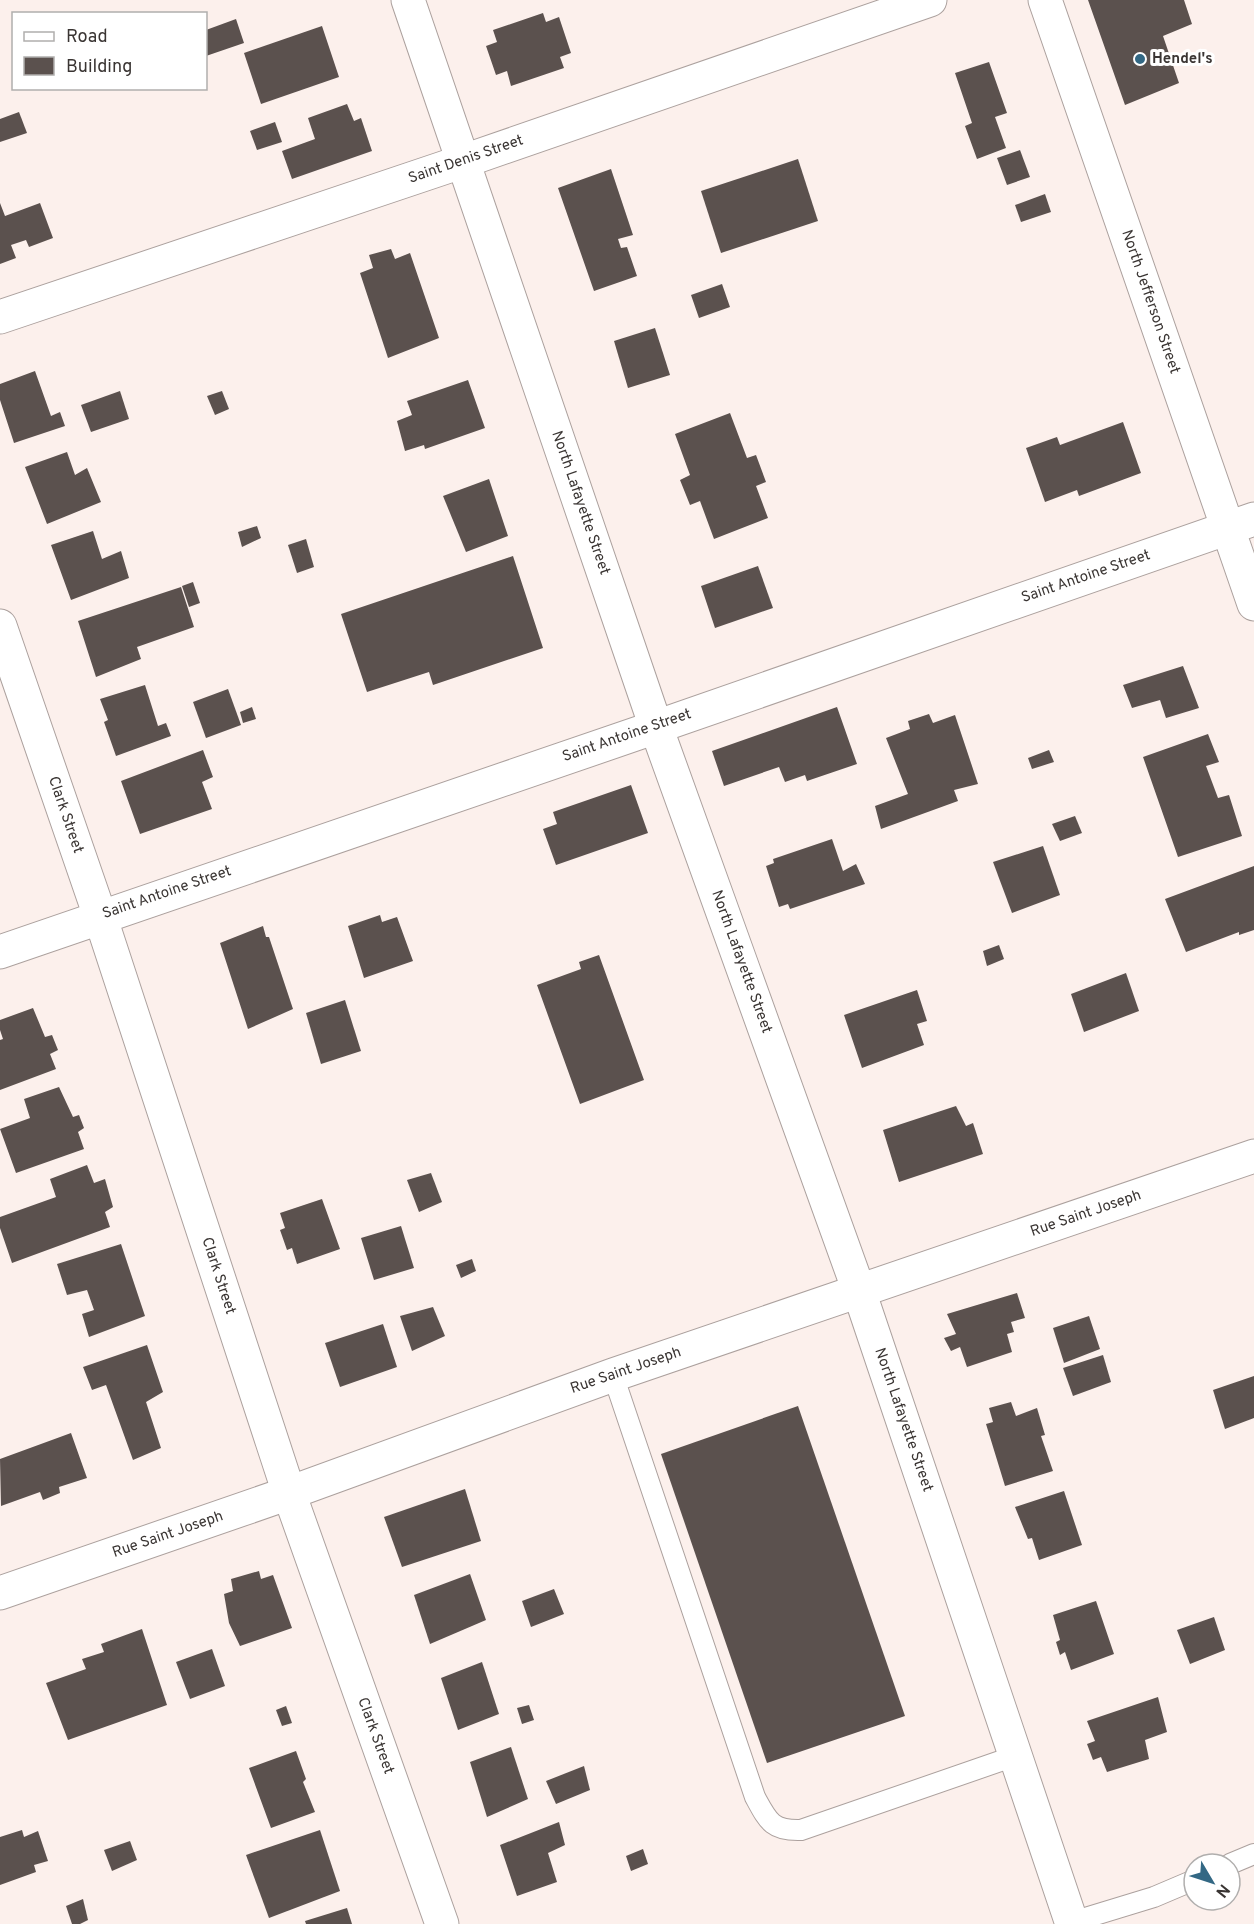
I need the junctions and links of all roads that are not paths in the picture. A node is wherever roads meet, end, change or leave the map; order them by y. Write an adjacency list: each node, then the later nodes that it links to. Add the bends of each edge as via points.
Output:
1 (408, 0): 4 (street, North Lafayette Street)
2 (930, 0): 4 (street, Saint Denis Street)
3 (1045, 0): 6 (street, North Jefferson Street)
4 (464, 161): 5 (street, Saint Denis Street); 9 (street, North Lafayette Street)
5 (0, 317)
6 (1241, 523): 7 (street, North Jefferson Street); 9 (street, Saint Antoine Street)
7 (1254, 604)
8 (0, 626): 10 (street, Clark Street)
9 (656, 727): 10 (street, Saint Antoine Street); 13 (street, North Lafayette Street)
10 (100, 916): 11 (street, Saint Antoine Street); 15 (street, Clark Street)
11 (0, 952)
12 (1254, 1156): 13 (street, Rue Saint Joseph)
13 (859, 1291): 14 (street, Rue Saint Joseph); 17 (street, North Lafayette Street)
14 (613, 1375): 15 (street, Rue Saint Joseph); 17 (lane, via 755,1797 767,1819 783,1830 801,1830)
15 (289, 1493): 16 (street, Rue Saint Joseph); 20 (street, Clark Street)
16 (0, 1593)
17 (1015, 1756): 19 (street, North Lafayette Street)
18 (1182, 1885): 19 (lane)
19 (1072, 1923)
20 (442, 1924)

